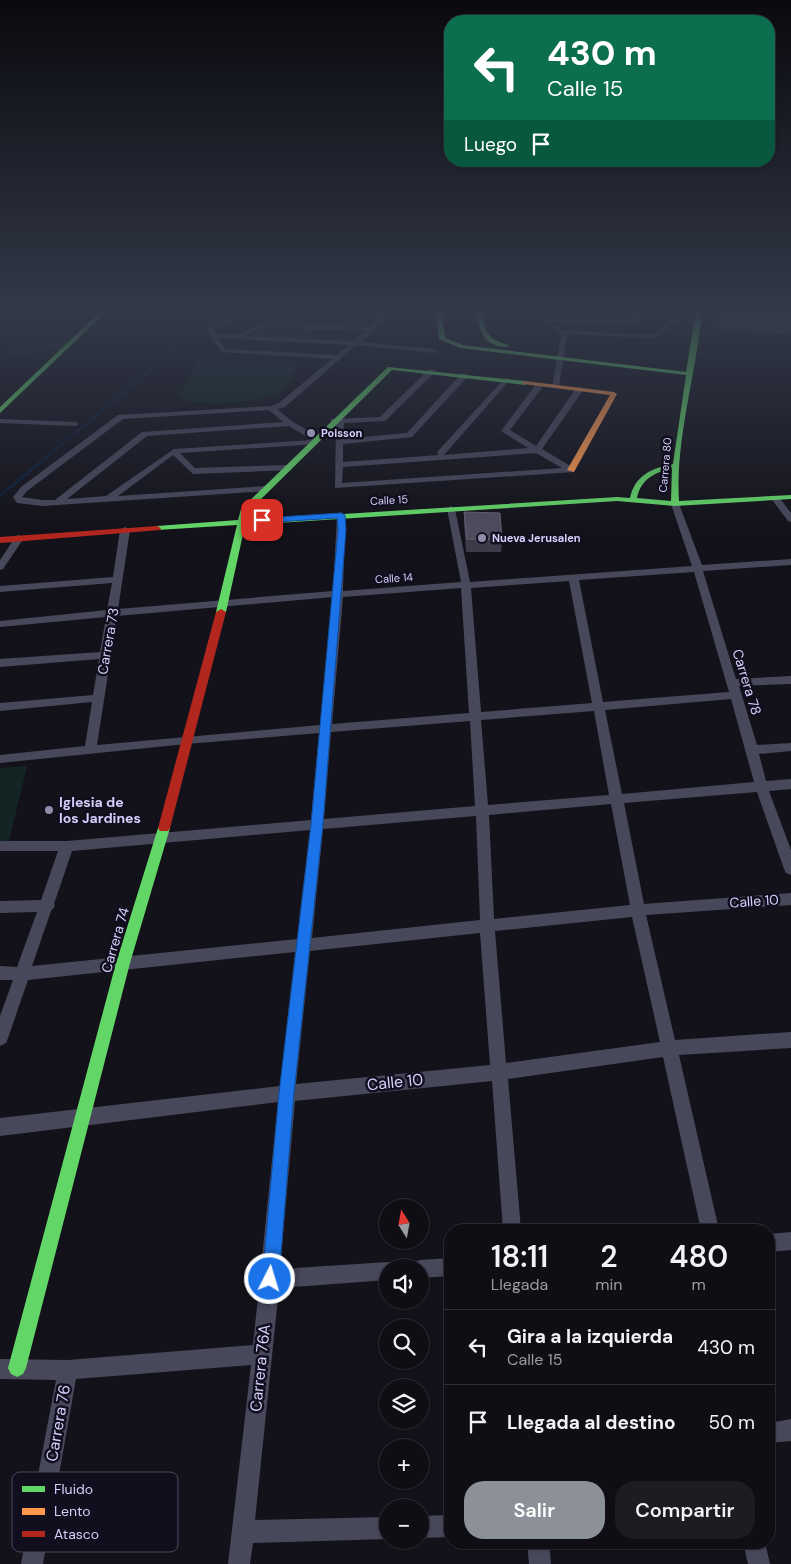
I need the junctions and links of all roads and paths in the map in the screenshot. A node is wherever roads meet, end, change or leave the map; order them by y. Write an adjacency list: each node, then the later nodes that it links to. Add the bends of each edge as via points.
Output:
1 (29, 383): 14 (street)
2 (308, 383): 13 (street, via 282,405)
3 (375, 383): 16 (street, Carrera 74)
4 (420, 383): 16 (street, via 382,419)
5 (458, 383): 20 (street, via 409,435)
6 (502, 383): 23 (street)
7 (531, 383): 10 (street, Carrera 74)
8 (556, 383): 11 (street)
9 (688, 383): 25 (street, Carrera 80)
10 (540, 384): 11 (street, Carrera 74); 21 (street, via 506,431)
11 (555, 386): 12 (street, Carrera 74)
12 (580, 390): 21 (street); 27 (street, Carrera 74, via 614,394)
13 (271, 408): 18 (street); 33 (street, via 121,417 17,497 20,501)
14 (0, 411)
15 (0, 421): 17 (street)
16 (337, 422): 19 (street, Carrera 74); 20 (street)
17 (75, 424)
18 (290, 424): 19 (street); 33 (street, via 145,434)
19 (315, 440): 22 (street); 26 (street, Carrera 74)
20 (340, 442): 24 (street)
21 (537, 450): 24 (street); 27 (street)
22 (174, 451): 26 (street, via 193,471); 30 (street)
23 (441, 453)
24 (340, 465): 27 (street, via 338,486)
25 (676, 465): 28 (street, Carrera 80); 32 (street, via 642,476 633,487)
26 (288, 468): 29 (street, Carrera 74)
27 (571, 470)
28 (674, 488): 34 (street); 35 (street, Carrera 80)
29 (266, 489): 30 (street); 39 (street, Carrera 74, via 244,510)
30 (108, 499): 33 (street)
31 (784, 499): 34 (street, Calle 15); 38 (street)
32 (633, 500): 35 (street, Calle 15); 36 (street, Calle 15)
33 (56, 502)
34 (709, 503): 35 (street, Calle 15)
35 (675, 504): 45 (street, Carrera 78)
36 (451, 508): 37 (street, Calle 15); 48 (street)
37 (341, 515): 39 (street, Calle 15); 50 (street, Carrera 76A)
38 (791, 519)
39 (243, 522): 40 (street, Calle 15); 51 (street, Carrera 74)
40 (125, 530): 41 (street, Calle 15); 47 (street, Carrera 73)
41 (19, 538): 42 (street, Calle 15); 44 (street)
42 (1, 542)
43 (791, 562): 45 (street, Calle 14)
44 (0, 568)
45 (698, 569): 46 (street, Calle 14); 57 (street, Carrera 78)
46 (574, 578): 48 (street, Calle 14); 60 (street)
47 (118, 580): 49 (street); 52 (street, Carrera 73)
48 (466, 585): 50 (street, Calle 14); 62 (street)
49 (0, 589)
50 (338, 594): 51 (street, Calle 14); 63 (street, Carrera 76A)
51 (224, 602): 52 (street, Calle 14); 64 (street, Carrera 74)
52 (112, 615): 53 (street, Calle 14); 54 (street, Carrera 73)
53 (0, 624)
54 (105, 655): 55 (street); 59 (street, Carrera 73)
55 (0, 663)
56 (791, 680): 57 (street)
57 (731, 683): 58 (street, Carrera 78)
58 (734, 695): 60 (street); 66 (street, Carrera 78)
59 (98, 698): 61 (street); 67 (street, Carrera 73)
60 (599, 706): 62 (street); 71 (street)
61 (0, 707)
62 (476, 718): 63 (street); 72 (street)
63 (324, 728): 64 (street); 73 (street, Carrera 76A)
64 (186, 740): 67 (street); 74 (street, Carrera 74)
65 (791, 747): 66 (street)
66 (752, 750): 70 (street, Carrera 78)
67 (90, 751): 68 (street)
68 (0, 759)
69 (791, 784): 70 (street)
70 (760, 786): 71 (street); 77 (street, Carrera 78)
71 (618, 798): 72 (street); 82 (street)
72 (482, 811): 73 (street); 83 (street)
73 (317, 824): 74 (street); 84 (street, Carrera 76A)
74 (161, 838): 76 (street); 85 (street, Carrera 74)
75 (0, 846): 76 (street)
76 (67, 846): 80 (street)
77 (788, 853): 78 (street, Carrera 78)
78 (791, 869)
79 (791, 899): 82 (street, Calle 10)
80 (48, 906): 81 (street); 87 (street)
81 (0, 907)
82 (638, 910): 83 (street, Calle 10); 90 (street)
83 (487, 926): 84 (street, Calle 10); 91 (street)
84 (302, 945): 85 (street, Calle 10); 92 (street, Carrera 76A)
85 (123, 963): 87 (street, Calle 10); 93 (street, Carrera 74)
86 (0, 974): 87 (street, Calle 10)
87 (24, 974): 88 (street)
88 (0, 1038)
89 (791, 1040): 90 (street, Calle 10)
90 (670, 1048): 91 (street, Calle 10); 96 (street)
91 (499, 1072): 92 (street, Calle 10); 95 (street)
92 (286, 1093): 93 (street, Calle 10); 102 (street, Carrera 76A)
93 (81, 1118): 94 (street, Calle 10); 104 (street, Carrera 74)
94 (0, 1127)
95 (512, 1224)
96 (709, 1224)
97 (791, 1241): 98 (street)
98 (775, 1243)
99 (444, 1267): 100 (street)
100 (429, 1268)
101 (379, 1272): 102 (street)
102 (270, 1279): 103 (street, Carrera 76A)
103 (262, 1354): 105 (street); 112 (street, Carrera 76A)
104 (9, 1369): 105 (street)
105 (68, 1370): 108 (street, Carrera 76)
106 (791, 1430): 107 (street)
107 (775, 1432)
108 (49, 1472)
109 (444, 1526): 110 (street)
110 (429, 1527)
111 (379, 1528): 112 (street)
112 (242, 1532): 115 (street, Carrera 76A)
113 (539, 1549): 116 (street)
114 (756, 1549): 117 (street)
115 (239, 1564)
116 (540, 1564)
117 (760, 1564)

